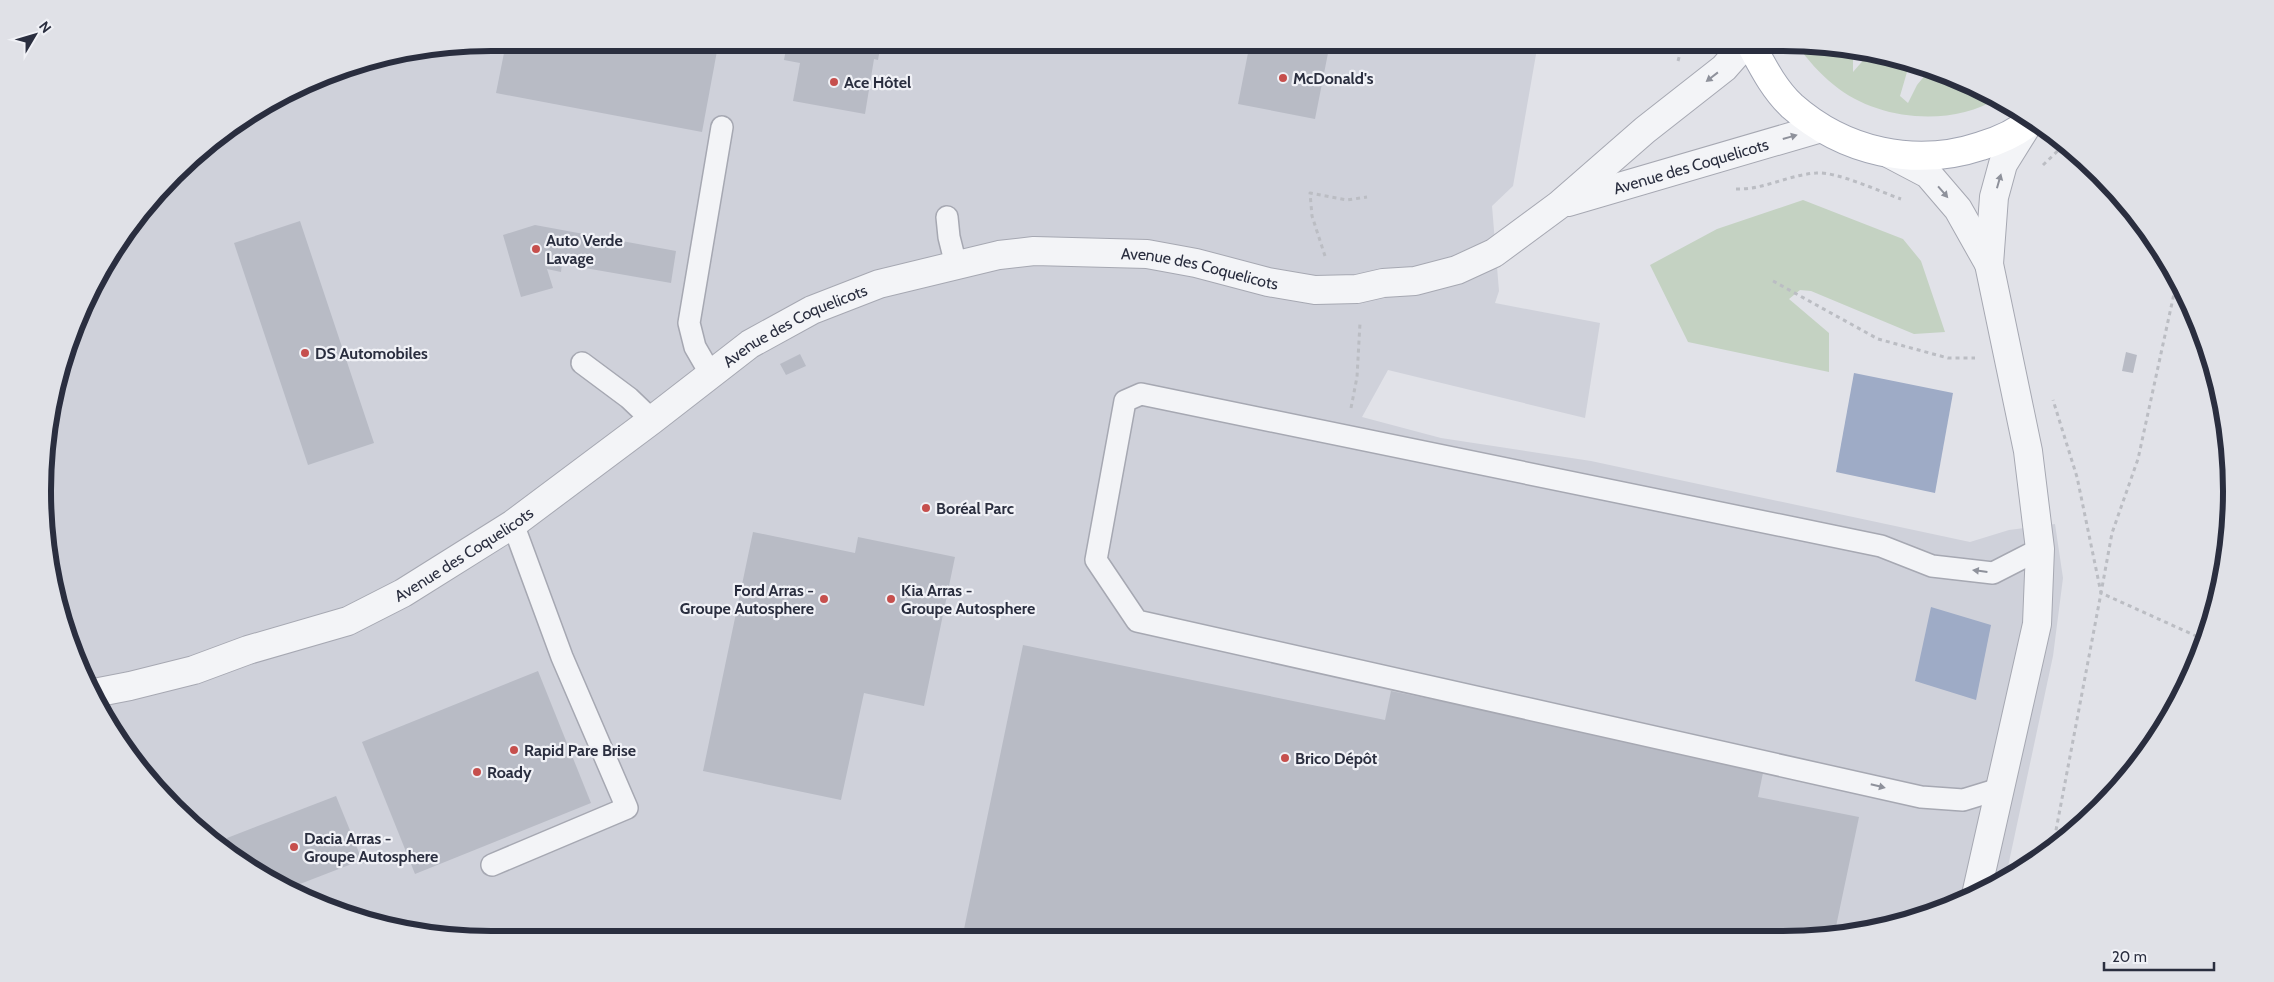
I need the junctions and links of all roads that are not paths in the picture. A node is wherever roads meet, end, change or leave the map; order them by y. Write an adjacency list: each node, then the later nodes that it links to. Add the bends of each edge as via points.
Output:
1 (1740, 51): 8 (street, Avenue des Coquelicots, one-way to 8, via 1724,68 1645,130)
2 (1754, 51): 6 (main road, via 1791,105)
3 (2026, 124): 7 (main road, via 1996,142 1961,153 1926,157)
4 (2028, 126): 10 (street, one-way to 4, via 1996,188 2004,164)
5 (722, 127): 13 (lane, via 689,323 695,347)
6 (1821, 128): 7 (main road, via 1854,144); 8 (street, Avenue des Coquelicots, one-way to 6)
7 (1890, 154): 10 (street, one-way to 10, via 1928,174 1958,209)
8 (1559, 205): 11 (street, Avenue des Coquelicots, via 1494,253 1457,270 1416,281 1382,283 1357,289 1315,290 1147,254 1034,251)
9 (947, 217): 11 (lane)
10 (1989, 264): 16 (street, via 2028,451)
11 (956, 265): 13 (street, Avenue des Coquelicots, via 879,284 812,310 750,344)
12 (582, 363): 14 (lane, via 629,398)
13 (710, 373): 14 (street, Avenue des Coquelicots)
14 (652, 420): 15 (street, Avenue des Coquelicots)
15 (513, 524): 17 (street, Avenue des Coquelicots, via 403,594 348,621 248,650 194,670); 19 (lane, via 562,657 627,808)
16 (2040, 549): 18 (street, via 2038,624); 18 (lane, one-way to 18, via 1993,573 1932,566 1880,546 1141,394 1125,401 1096,560 1137,621 1921,797 1963,800)
17 (100, 691)
18 (1999, 789): 20 (street)
19 (492, 865)
20 (1978, 884)

